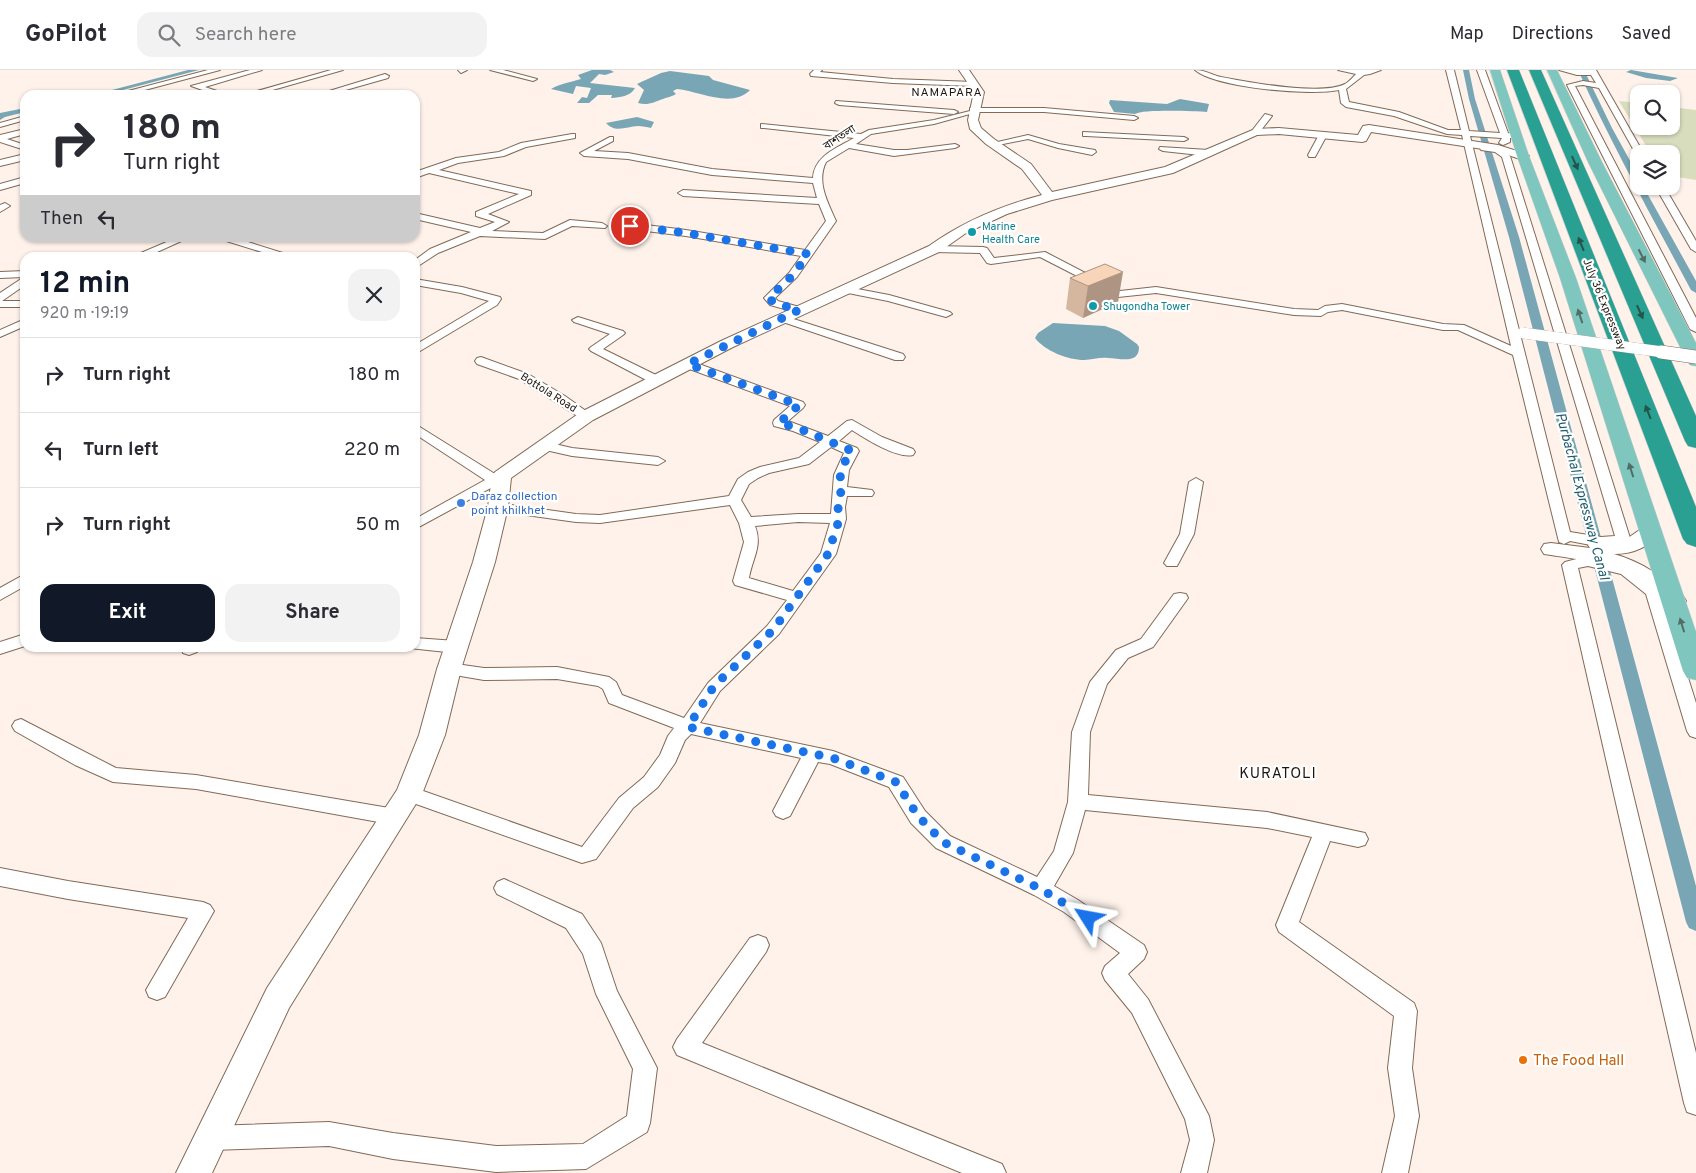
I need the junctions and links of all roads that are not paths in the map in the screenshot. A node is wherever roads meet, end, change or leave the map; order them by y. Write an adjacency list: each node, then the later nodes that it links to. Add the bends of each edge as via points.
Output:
1 (216, 70): 25 (street)
2 (258, 70): 19 (street)
3 (339, 70): 23 (street)
4 (494, 70): 20 (street)
5 (818, 70): 21 (street, via 814,74 941,82 940,87 944,88)
6 (1199, 70): 24 (street, via 1234,81 1300,89)
7 (1342, 70): 18 (street)
8 (1378, 70): 18 (street)
9 (1450, 70): 47 (street)
10 (1481, 70): 53 (street)
11 (1495, 70): 29 (main road)
12 (1513, 70): 59 (highway, July 36 Expressway)
13 (1535, 70): 31 (highway)
14 (1552, 70): 60 (main road)
15 (1563, 70): 17 (street)
16 (370, 72): 28 (street, via 385,76)
17 (1593, 72): 22 (street)
18 (1362, 73): 24 (street)
19 (232, 77): 23 (street); 26 (street, via 191,88)
20 (533, 79)
21 (972, 81): 32 (street, via 980,96)
22 (1600, 86): 50 (street); 98 (street, via 1571,85)
23 (272, 88): 27 (street)
24 (1342, 88): 47 (street, via 1345,102 1349,105 1396,114)
25 (136, 90)
26 (201, 90)
27 (265, 90)
28 (337, 90)
29 (1504, 98): 53 (main road); 59 (main road, via 1515,108 1532,146)
30 (839, 103): 32 (street)
31 (1551, 110): 60 (main road, via 1571,128 1587,156); 111 (highway, one-way to 111)
32 (971, 112): 34 (street, via 1044,110); 43 (street, বাশতলা); 48 (street, via 975,128)
33 (1268, 116): 39 (street)
34 (1134, 118)
35 (20, 119): 36 (street)
36 (0, 125)
37 (764, 126): 43 (street)
38 (20, 132): 44 (street)
39 (1254, 132): 41 (street); 56 (street)
40 (1086, 134): 46 (street)
41 (1323, 135): 47 (street, via 1362,139 1369,128); 57 (street)
42 (572, 136): 62 (street, via 524,145 501,154 456,160)
43 (862, 136): 49 (street, বাশতলা)
44 (0, 138): 51 (street)
45 (610, 139): 65 (street, via 584,153 628,156 712,172)
46 (1184, 139)
47 (1468, 142): 53 (street); 53 (street); 53 (street, via 1498,150); 96 (street)
48 (993, 144): 55 (street, via 1028,137); 69 (street, via 1037,177)
49 (848, 145): 52 (street, via 894,153); 65 (street, বাশতলা, via 822,161 817,168)
50 (1635, 145)
51 (20, 146)
52 (955, 146)
53 (1510, 146): 125 (street); 125 (main road, one-way to 53, via 1557,244)
54 (1158, 148): 56 (street)
55 (1092, 152)
56 (1210, 153): 69 (street, via 1169,170)
57 (1312, 156)
58 (20, 158): 61 (street)
59 (1548, 162): 126 (highway, July 36 Expressway, one-way to 59)
60 (1595, 162): 106 (main road, one-way to 106)
61 (0, 164)
62 (428, 170): 63 (street); 76 (street, via 528,193 479,214 505,221)
63 (420, 172)
64 (20, 181): 66 (street)
65 (817, 181): 70 (street)
66 (1, 185)
67 (683, 193): 70 (street)
68 (1664, 195): 80 (street)
69 (1049, 197): 79 (street, via 996,212 957,231)
70 (822, 201): 83 (street, via 831,221)
71 (0, 204): 72 (street, via 5,206)
72 (0, 209)
73 (420, 217): 76 (street)
74 (602, 226): 76 (street, via 570,223 545,236)
75 (630, 226): 83 (street)
76 (480, 232): 84 (street, via 434,250)
77 (173, 242): 81 (street)
78 (240, 242): 82 (street)
79 (934, 248): 89 (street); 102 (street, via 988,250 991,261 1041,254 1118,294 1156,290 1294,312 1321,313 1325,309 1342,307 1443,327 1460,327)
80 (1696, 249)
81 (149, 252)
82 (274, 252)
83 (808, 254): 93 (street, via 793,275 769,298)
84 (420, 261)
85 (20, 274): 86 (street)
86 (0, 275)
87 (420, 283): 101 (street, via 496,299)
88 (20, 284): 90 (street)
89 (846, 290): 93 (street); 94 (street)
90 (0, 298)
91 (0, 304): 92 (street)
92 (20, 304)
93 (790, 314): 103 (street); 107 (street)
94 (946, 314)
95 (578, 320): 108 (street, via 619,333 596,349)
96 (1510, 322): 99 (street, via 1520,323); 102 (street)
97 (20, 324): 100 (street)
98 (1696, 328)
99 (1523, 333): 102 (street, via 1526,348); 104 (street, bridge)
100 (0, 334)
101 (420, 347)
102 (1517, 349): 127 (street)
103 (899, 357)
104 (1696, 357)
105 (480, 361): 109 (street, Bottola Road, via 522,375)
106 (1696, 362)
107 (688, 364): 108 (street); 112 (street, via 799,405 779,423)
108 (656, 380): 109 (street)
109 (587, 416): 113 (street)
110 (420, 431): 116 (street)
111 (1696, 441)
112 (828, 442): 114 (street, via 852,424 877,440); 118 (street, via 852,451 839,481); 120 (street, via 804,461 753,475 743,482)
113 (546, 446): 115 (street); 116 (street)
114 (908, 452)
115 (658, 461)
116 (499, 478): 121 (street); 123 (street)
117 (1196, 482): 128 (street, via 1187,534)
118 (841, 491): 119 (street); 122 (street)
119 (867, 493)
120 (734, 500): 121 (street, via 600,519); 124 (street)
121 (498, 507): 141 (street)
122 (839, 520): 124 (street, via 798,518); 136 (street, via 828,554)
123 (420, 522)
124 (747, 522): 136 (street, via 751,547 741,581)
125 (1637, 538): 127 (street, via 1615,548); 138 (main road)
126 (1696, 539)
127 (1556, 540): 130 (street, via 1625,563)
128 (1172, 563)
129 (20, 571): 132 (street)
130 (1634, 572): 138 (street, via 1662,587); 147 (street, via 1653,592); 160 (street, via 1588,561 1570,565)
131 (20, 579): 134 (street)
132 (0, 581)
133 (20, 582): 135 (street)
134 (0, 590)
135 (0, 595)
136 (795, 597): 146 (street, via 773,630 714,686)
137 (1180, 598): 150 (street, via 1146,642 1122,654 1099,682 1081,732)
138 (1674, 601): 144 (main road, one-way to 138)
139 (20, 642): 142 (street)
140 (420, 644): 141 (street)
141 (456, 647): 143 (street)
142 (0, 648)
143 (448, 670): 146 (street, via 484,674 557,673 603,681 610,686 615,699); 149 (street, via 432,735)
144 (1696, 671)
145 (21, 726): 152 (street, via 113,775 196,782)
146 (688, 727): 148 (street); 149 (street, via 677,736 668,758 651,782 626,803 588,853 582,855)
147 (1696, 731)
148 (813, 754): 151 (street); 157 (street, via 833,758 896,782 918,816 943,842)
149 (409, 794): 152 (street)
150 (1078, 802): 153 (street, via 1267,820); 157 (street, via 1063,853)
151 (782, 811)
152 (395, 817): 161 (street, via 278,998)
153 (1324, 831): 154 (street); 165 (street, via 1287,925 1406,1011 1400,1068 1407,1116)
154 (1358, 840)
155 (0, 877): 159 (street, via 203,911)
156 (504, 888): 161 (street, via 574,921 593,950 606,994 645,1068 638,1123 586,1156 496,1159 329,1134)
157 (1041, 889): 164 (street, via 1136,952 1113,973 1140,1006 1197,1116 1202,1140)
158 (758, 945): 163 (street, via 685,1047)
159 (157, 990)
160 (1696, 1103)
161 (212, 1138): 162 (street)
162 (194, 1173)
163 (993, 1173)
164 (1194, 1173)
165 (1395, 1173)

